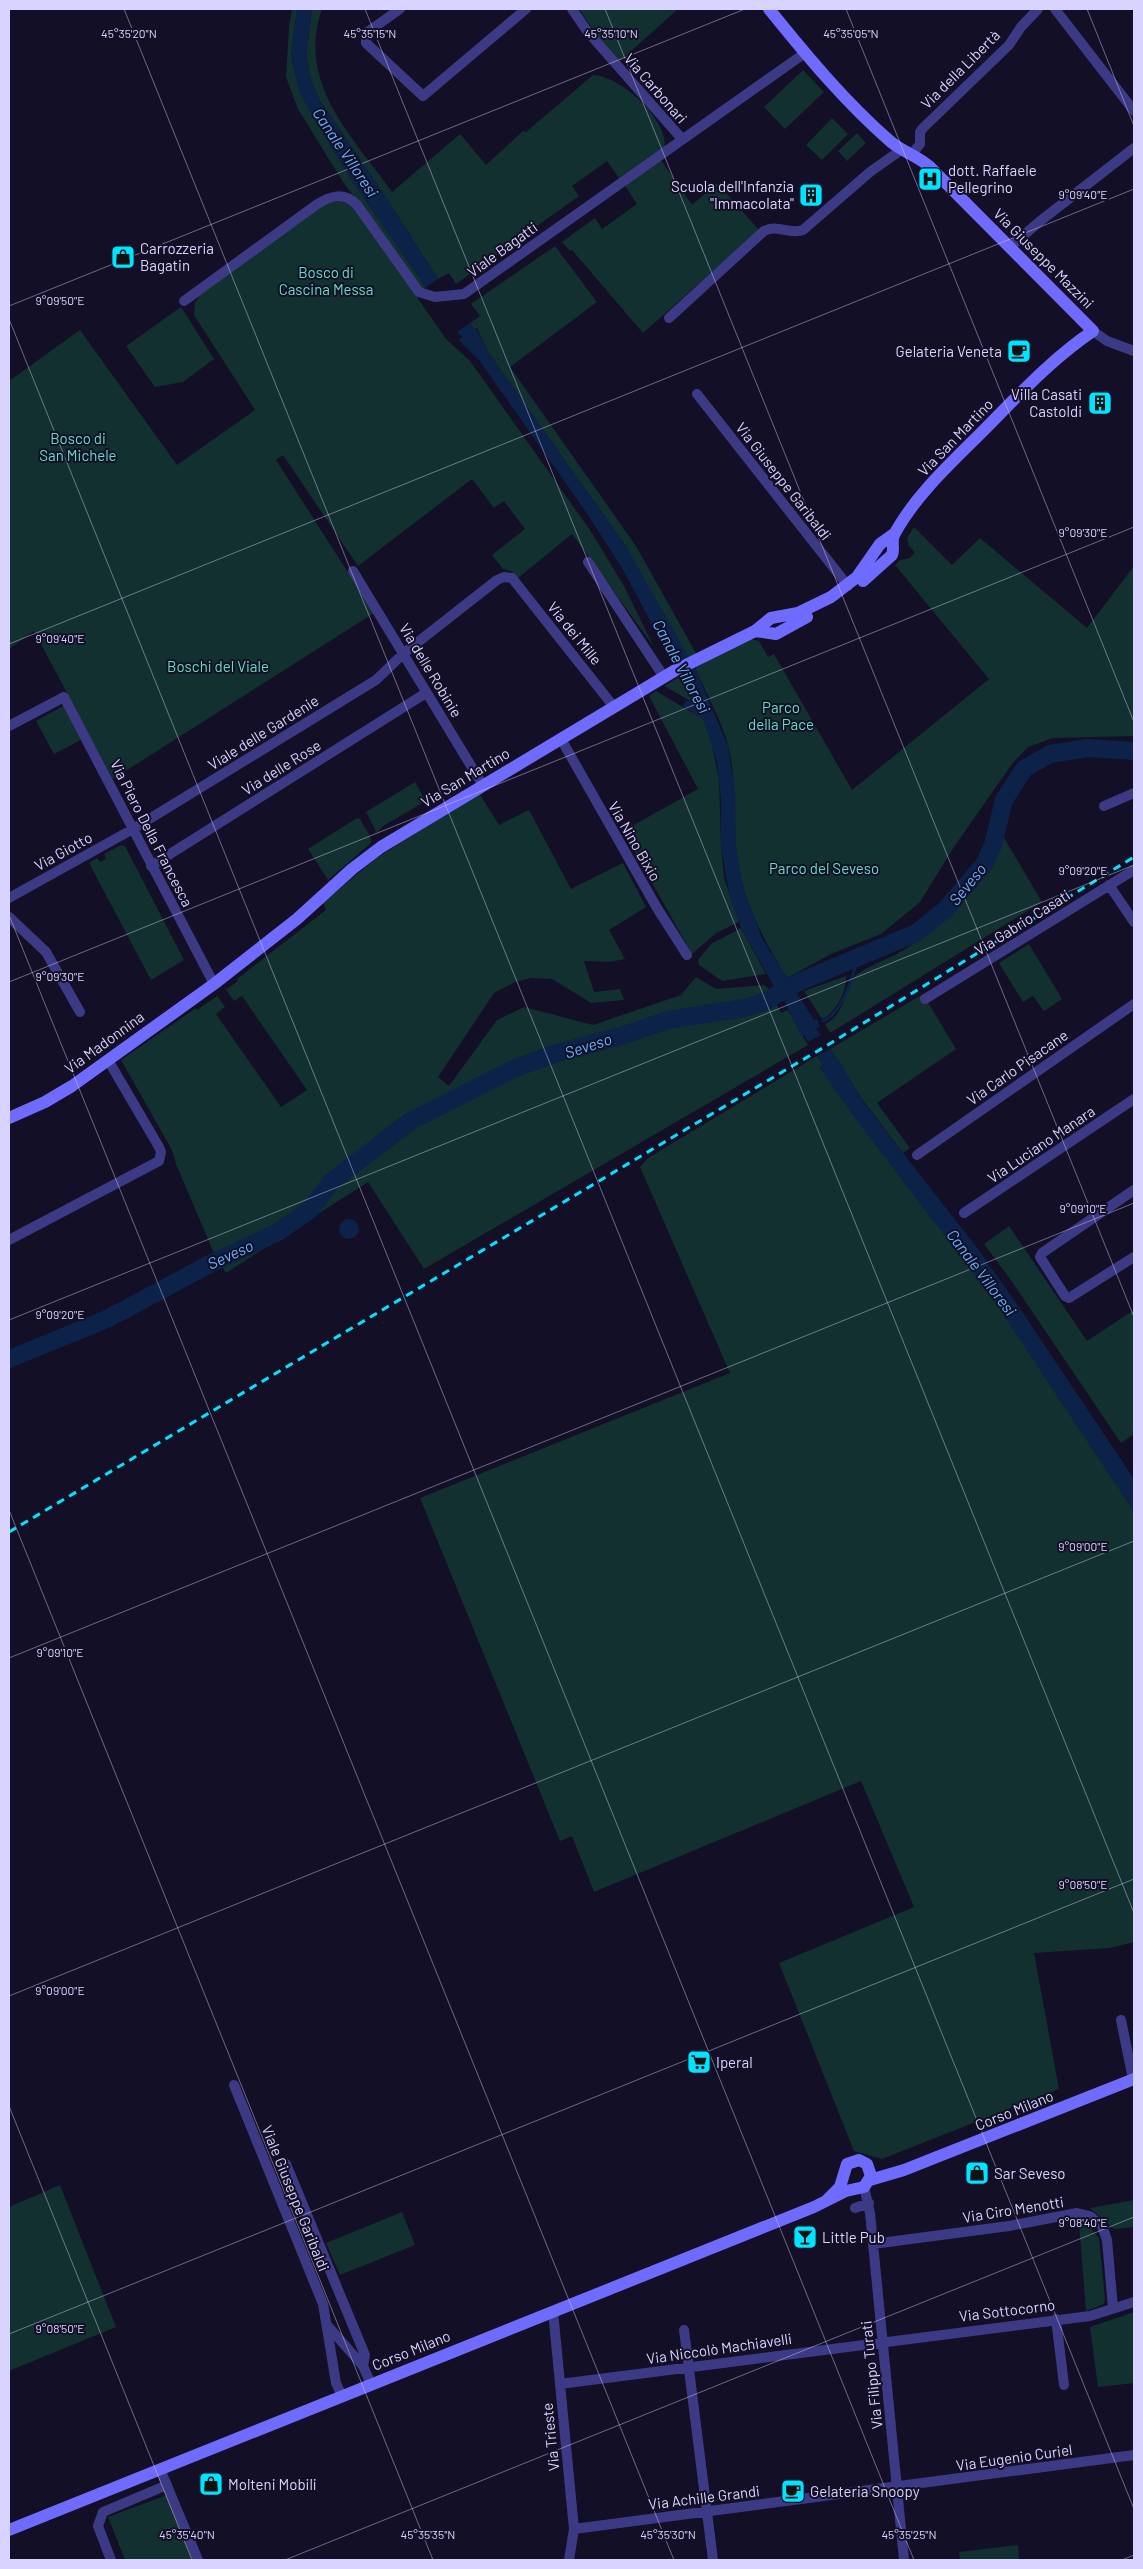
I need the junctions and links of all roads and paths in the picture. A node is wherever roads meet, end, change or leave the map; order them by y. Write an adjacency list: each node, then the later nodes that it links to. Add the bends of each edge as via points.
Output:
1 (400, 9): 2 (street, via 366,34 366,43 423,96)
2 (526, 9)
3 (572, 9): 9 (street, Via Carbonari, via 587,31)
4 (769, 9): 7 (street, Via Giuseppe Mazzini)
5 (1038, 9): 11 (street, Via della Libertà, via 1009,45 923,128 920,144)
6 (1054, 9): 8 (street)
7 (806, 53): 9 (street, Viale Bagatti); 11 (street, Via Giuseppe Mazzini, via 849,103)
8 (1134, 110)
9 (682, 139): 13 (street, Viale Bagatti, via 464,294 435,297 419,292 357,205 340,195 316,205)
10 (1134, 148): 12 (street)
11 (906, 152): 12 (street, Via Giuseppe Mazzini, via 930,167); 14 (street, via 870,172 803,230 791,233 773,227 764,231)
12 (1010, 248): 15 (street, Via Giuseppe Mazzini)
13 (184, 302)
14 (669, 318)
15 (1093, 331): 16 (street, Via Giuseppe Mazzini, via 1107,341); 18 (street, Via San Martino, via 1072,344 934,480)
16 (1134, 352)
17 (697, 394): 22 (street, Via Giuseppe Garibaldi)
18 (894, 534): 22 (street, Via San Martino, via 880,544); 23 (street, Via San Martino, via 892,555 848,594 779,633)
19 (588, 562): 25 (street)
20 (353, 571): 24 (street, Via delle Robinie)
21 (512, 578): 24 (street, Viale delle Gardenie, via 497,580); 27 (street, Via dei Mille)
22 (848, 586): 23 (street, Via San Martino, via 793,615 771,618)
23 (755, 631): 25 (street, Via San Martino)
24 (404, 653): 26 (street, Via delle Robinie); 33 (street, Viale delle Gardenie, via 376,680)
25 (669, 674): 27 (street, Via San Martino)
26 (426, 693): 30 (street, Via delle Robinie); 34 (street, Via delle Rose)
27 (614, 707): 29 (street, Via San Martino)
28 (9, 726): 33 (street, Via Piero Della Francesca, via 64,696)
29 (561, 739): 30 (street, Via San Martino); 40 (street, Via Nino Bixio, via 656,908)
30 (482, 784): 41 (street, Via San Martino, via 366,857 297,918)
31 (1134, 793): 32 (street)
32 (1104, 806)
33 (132, 829): 34 (street, Via Piero Della Francesca); 37 (street, Via Giotto)
34 (151, 866): 41 (street, Via Piero Della Francesca)
35 (1134, 870): 36 (street, Via Gabrio Casati)
36 (1109, 885): 39 (street); 42 (street, Via Gabrio Casati)
37 (9, 898)
38 (9, 917): 44 (street, via 46,952)
39 (1134, 922)
40 (687, 955)
41 (214, 984): 45 (street, Via Madonnina)
42 (925, 999)
43 (1134, 1004): 48 (street, Via Carlo Pisacane)
44 (80, 1012)
45 (108, 1060): 47 (street, Via Madonnina, via 52,1098); 51 (street, via 159,1147 161,1156 156,1165)
46 (1134, 1099): 50 (street, Via Luciano Manara)
47 (9, 1118)
48 (917, 1155)
49 (1134, 1190): 52 (street, via 1040,1257 1069,1298)
50 (964, 1213)
51 (9, 1240)
52 (1134, 1257)
53 (1121, 2020): 54 (street)
54 (1134, 2079): 58 (street, Corso Milano, via 904,2170)
55 (234, 2085): 67 (street, Viale Giuseppe Garibaldi, via 323,2304)
56 (286, 2164): 70 (street, Viale Giuseppe Garibaldi, via 365,2355)
57 (843, 2176): 58 (street, via 847,2184); 58 (street, via 844,2168 855,2160 863,2161); 59 (street, via 837,2191)
58 (865, 2181): 59 (street, Corso Milano); 60 (street, Via Filippo Turati)
59 (826, 2201): 65 (street, Corso Milano)
60 (869, 2203): 61 (street); 62 (street, Via Filippo Turati)
61 (855, 2208)
62 (873, 2244): 64 (street, Via Ciro Menotti, via 1077,2213 1090,2216 1102,2226 1106,2240); 69 (street, Via Filippo Turati)
63 (1134, 2302): 64 (street, Via Sottocorno)
64 (1113, 2308): 66 (street, Via Sottocorno, via 1090,2316)
65 (553, 2311): 72 (street, Corso Milano); 73 (street, Via Trieste)
66 (1056, 2319): 69 (street, Via Sottocorno); 74 (street)
67 (326, 2325): 70 (street, Viale Giuseppe Garibaldi); 75 (street, Viale Giuseppe Garibaldi, via 336,2383)
68 (684, 2330): 71 (street)
69 (882, 2341): 71 (street, Via Niccolò Machiavelli); 79 (street, Via Filippo Turati)
70 (363, 2366): 72 (street, Viale Giuseppe Garibaldi)
71 (689, 2367): 73 (street, Via Niccolò Machiavelli); 80 (street)
72 (371, 2384): 75 (street, Corso Milano)
73 (560, 2384): 81 (street, Via Trieste)
74 (1064, 2385)
75 (342, 2396): 77 (street, Corso Milano)
76 (1134, 2455): 79 (street, Via Eugenio Curiel)
77 (160, 2469): 78 (street); 82 (street, Corso Milano)
78 (167, 2485): 83 (street, via 103,2512 98,2526); 84 (street)
79 (898, 2488): 80 (street, Via Achille Grandi); 87 (street, Via Filippo Turati)
80 (708, 2512): 81 (street, Via Achille Grandi); 86 (street)
81 (574, 2529): 85 (street, Via Trieste)
82 (9, 2530)
83 (111, 2560)
84 (198, 2560)
85 (569, 2560)
86 (713, 2560)
87 (904, 2560)

